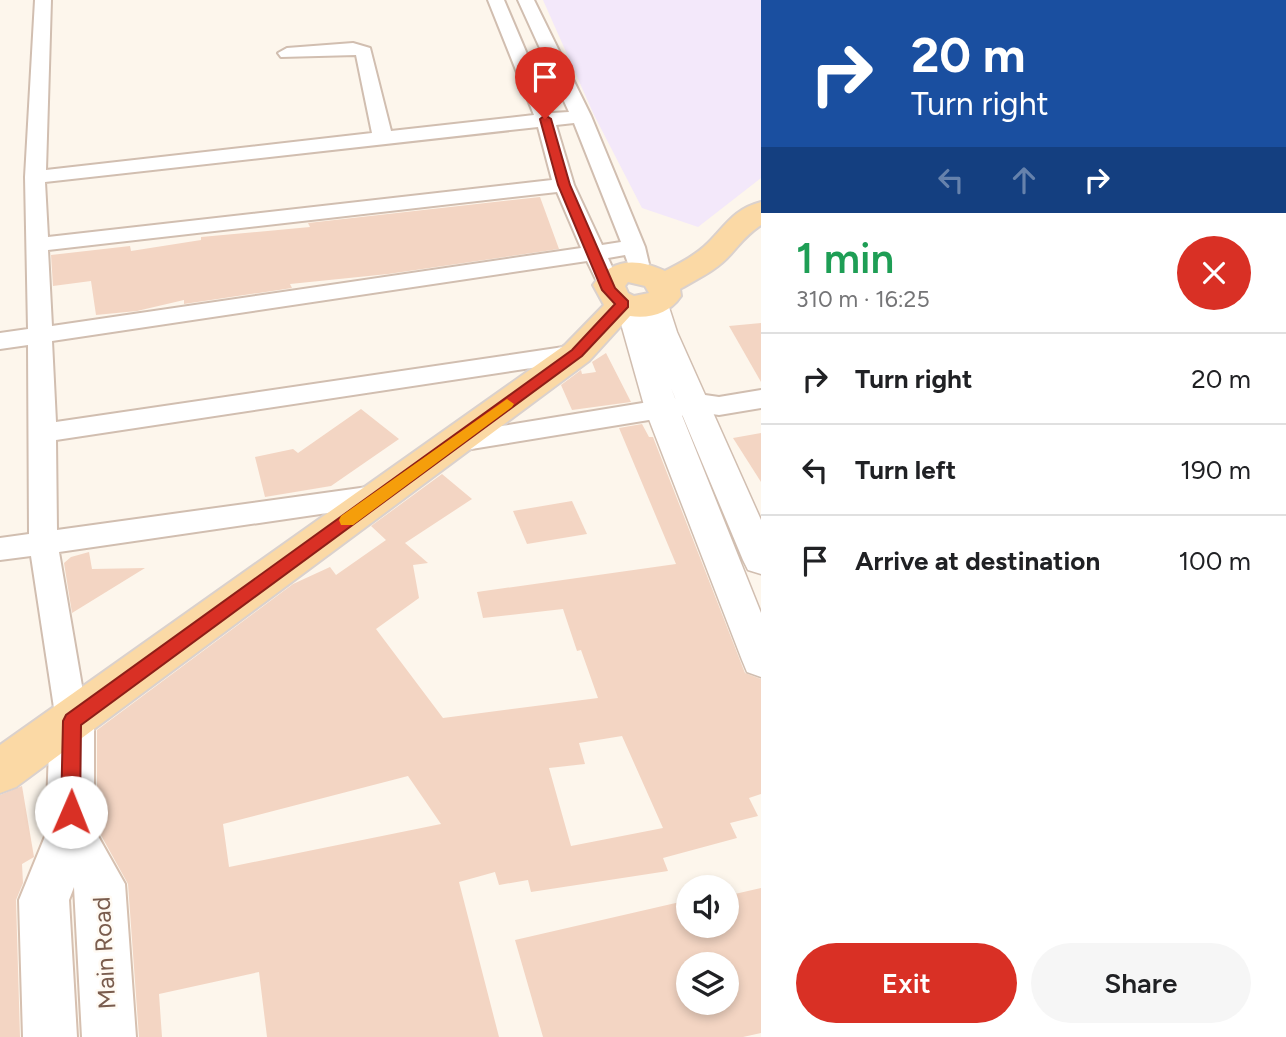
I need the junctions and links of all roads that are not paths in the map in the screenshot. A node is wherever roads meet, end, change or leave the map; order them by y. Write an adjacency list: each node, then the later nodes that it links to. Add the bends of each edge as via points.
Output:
1 (43, 0): 10 (street)
2 (496, 0): 6 (street)
3 (526, 0): 5 (street)
4 (286, 53): 9 (street, via 353,48 365,52)
5 (556, 62): 6 (street); 7 (street)
6 (523, 65): 8 (street)
7 (581, 116): 8 (street); 15 (street)
8 (545, 119): 9 (street); 11 (street)
9 (383, 137): 10 (street)
10 (35, 177): 13 (street)
11 (564, 185): 13 (street); 14 (street)
12 (761, 211): 15 (main road, via 731,232 710,256)
13 (38, 245): 16 (street)
14 (593, 254): 15 (street); 15 (street); 16 (street)
15 (635, 289): 18 (main road); 20 (street)
16 (40, 336): 17 (street); 21 (street)
17 (0, 341)
18 (577, 353): 21 (street); 22 (main road)
19 (761, 398): 20 (street, via 719,406)
20 (686, 406): 22 (street); 26 (street); 27 (street)
21 (43, 433): 24 (street)
22 (453, 443): 23 (main road)
23 (382, 495): 24 (street); 28 (main road)
24 (43, 544): 25 (street); 28 (street)
25 (0, 549)
26 (761, 560)
27 (761, 660)
28 (72, 721): 29 (main road); 30 (main road)
29 (0, 772)
30 (70, 835): 31 (main road, via 44,900); 32 (main road, Main Road, via 100,884)
31 (50, 1037)
32 (108, 1037)

